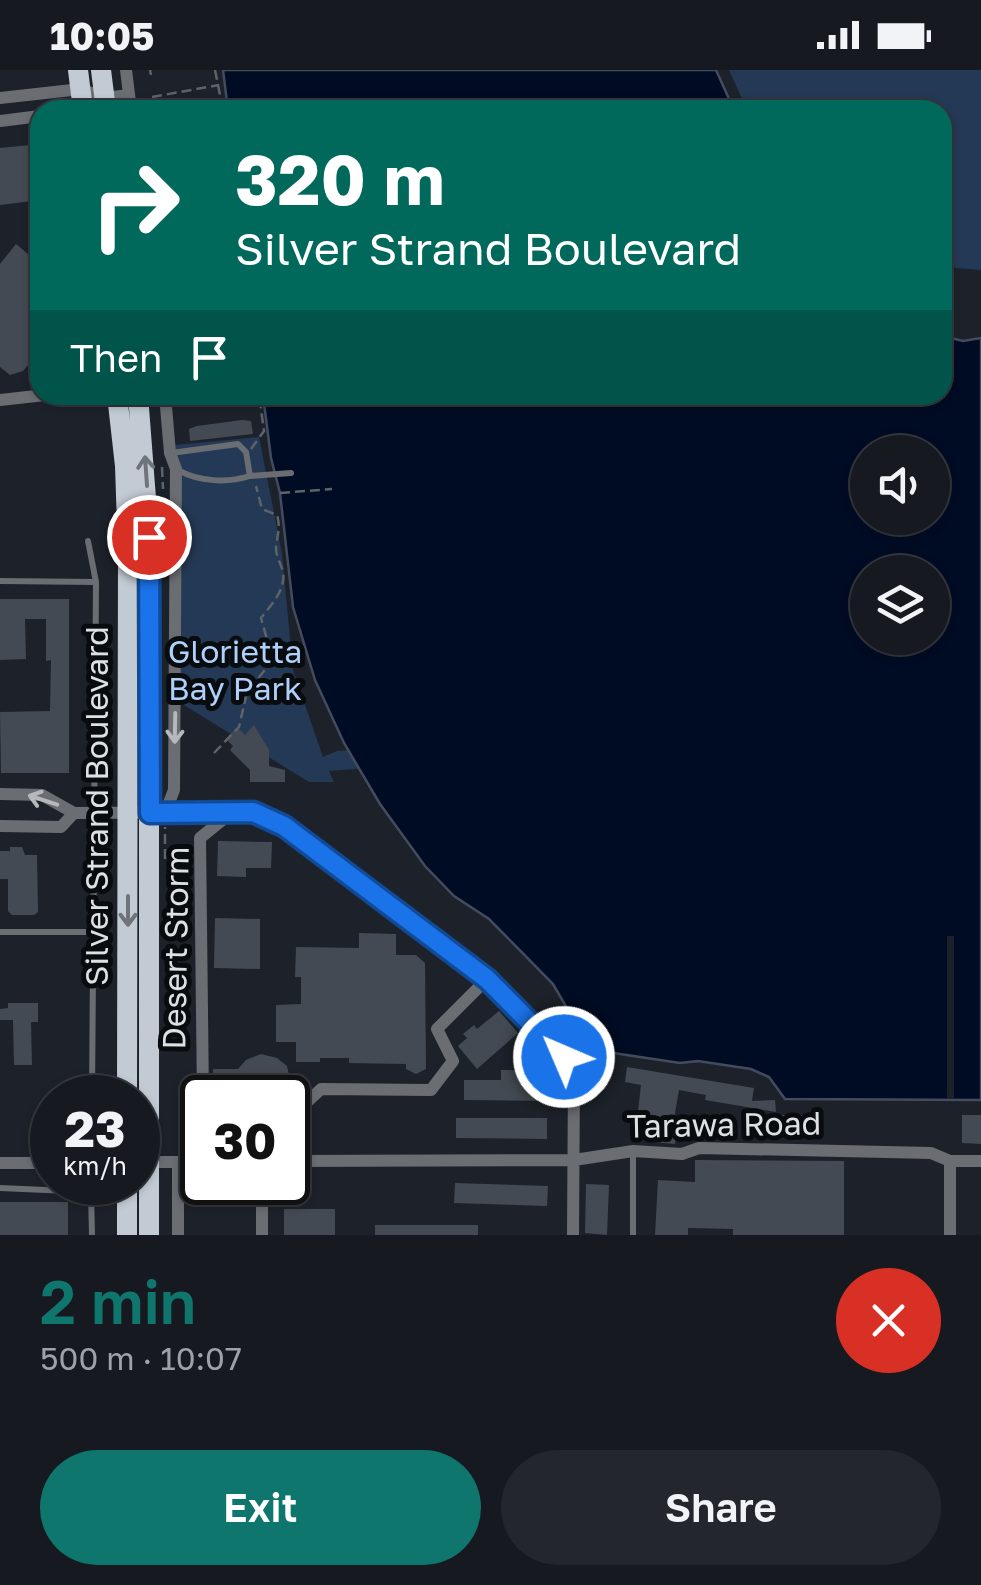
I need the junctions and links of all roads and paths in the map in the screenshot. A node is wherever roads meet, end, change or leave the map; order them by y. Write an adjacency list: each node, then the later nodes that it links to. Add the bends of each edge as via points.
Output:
1 (102, 70): 10 (highway)
2 (126, 70): 6 (street)
3 (215, 70): 4 (path)
4 (220, 85): 8 (path); 13 (path)
5 (82, 95): 7 (street)
6 (129, 95): 11 (street); 12 (street)
7 (19, 96): 9 (street); 14 (street); 15 (lane)
8 (152, 97)
9 (0, 98)
10 (106, 100)
11 (116, 100)
12 (130, 100)
13 (221, 100)
14 (0, 107)
15 (30, 112)
16 (30, 116): 17 (street)
17 (0, 121)
18 (30, 397): 19 (street)
19 (0, 400)
20 (117, 405): 38 (highway, Silver Strand Boulevard, via 128,553)
21 (139, 405): 39 (highway, Silver Strand Boulevard, one-way to 21)
22 (166, 405): 25 (street)
23 (260, 405): 24 (path, via 264,431)
24 (246, 452): 25 (lane, via 238,444); 28 (lane)
25 (170, 453): 26 (street)
26 (176, 469): 28 (lane, via 209,480); 39 (street, one-way to 39, via 174,790)
27 (291, 474): 28 (lane)
28 (252, 476): 34 (path, via 262,510 277,514 283,573 280,591 261,618 270,665 247,692 240,728)
29 (332, 489): 30 (path)
30 (280, 493)
31 (88, 541): 33 (lane)
32 (0, 581): 33 (lane)
33 (96, 582): 40 (lane)
34 (214, 753)
35 (0, 794): 37 (street, one-way to 35, via 42,795)
36 (232, 812): 39 (street); 44 (street, via 253,812 284,826); 48 (street, Desert Storm, via 200,838)
37 (74, 813): 40 (street); 41 (street, via 60,827)
38 (128, 813): 39 (street); 40 (street); 46 (highway, Silver Strand Boulevard, one-way to 46)
39 (158, 813): 47 (highway, Silver Strand Boulevard)
40 (94, 814): 43 (lane)
41 (0, 826)
42 (0, 932): 43 (lane)
43 (92, 932): 45 (lane)
44 (487, 979): 49 (street, via 436,1029 453,1061 431,1090 321,1089); 51 (street, via 564,1057 574,1076)
45 (92, 1075)
46 (127, 1075)
47 (147, 1075)
48 (203, 1075)
49 (310, 1099)
50 (633, 1151): 51 (street, Tarawa Road); 52 (street, Tarawa Road, via 931,1153); 69 (lane)
51 (574, 1160): 56 (street, Tarawa Road); 68 (street)
52 (950, 1161): 53 (street, Tarawa Road); 70 (street)
53 (981, 1161)
54 (160, 1162): 55 (street)
55 (178, 1162): 66 (street)
56 (310, 1162)
57 (0, 1163): 58 (street)
58 (30, 1163)
59 (0, 1188): 63 (lane, via 91,1192)
60 (127, 1205): 64 (highway)
61 (147, 1205): 65 (highway, Silver Strand Boulevard)
62 (262, 1205): 67 (street)
63 (92, 1235)
64 (127, 1235)
65 (149, 1235)
66 (178, 1235)
67 (262, 1235)
68 (574, 1235)
69 (633, 1235)
70 (950, 1235)

